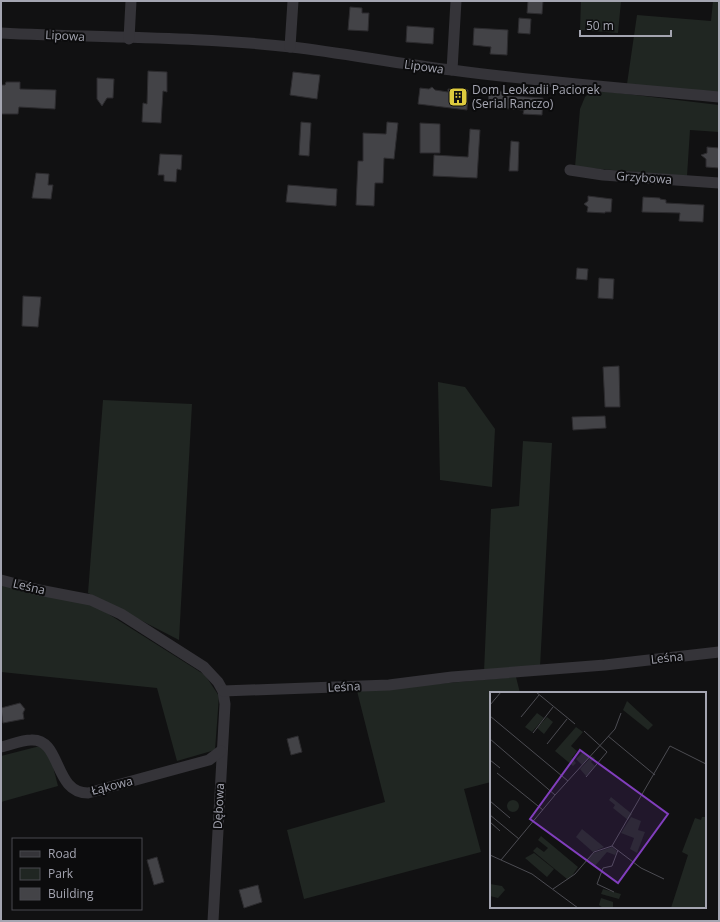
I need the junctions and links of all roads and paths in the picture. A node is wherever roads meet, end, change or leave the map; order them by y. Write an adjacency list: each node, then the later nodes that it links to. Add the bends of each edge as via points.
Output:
1 (131, 1): 5 (street)
2 (293, 1): 6 (street)
3 (456, 1): 7 (street)
4 (1, 33): 5 (street, Lipowa)
5 (129, 39): 6 (street, Lipowa, via 154,37)
6 (290, 47): 7 (street, Lipowa)
7 (452, 70): 8 (street, Lipowa, via 559,83)
8 (719, 97)
9 (570, 170): 10 (street, Grzybowa, via 603,175)
10 (719, 183)
11 (1, 580): 13 (street, Leśna, via 38,590 77,596 102,604 204,668 218,682)
12 (719, 652): 13 (street, Leśna, via 389,685)
13 (223, 692): 15 (street, Dębowa, via 225,704)
14 (1, 747): 15 (street, Łąkowa, via 31,740 45,744 65,781 81,793 209,760)
15 (221, 752): 16 (street, Dębowa)
16 (213, 921)

